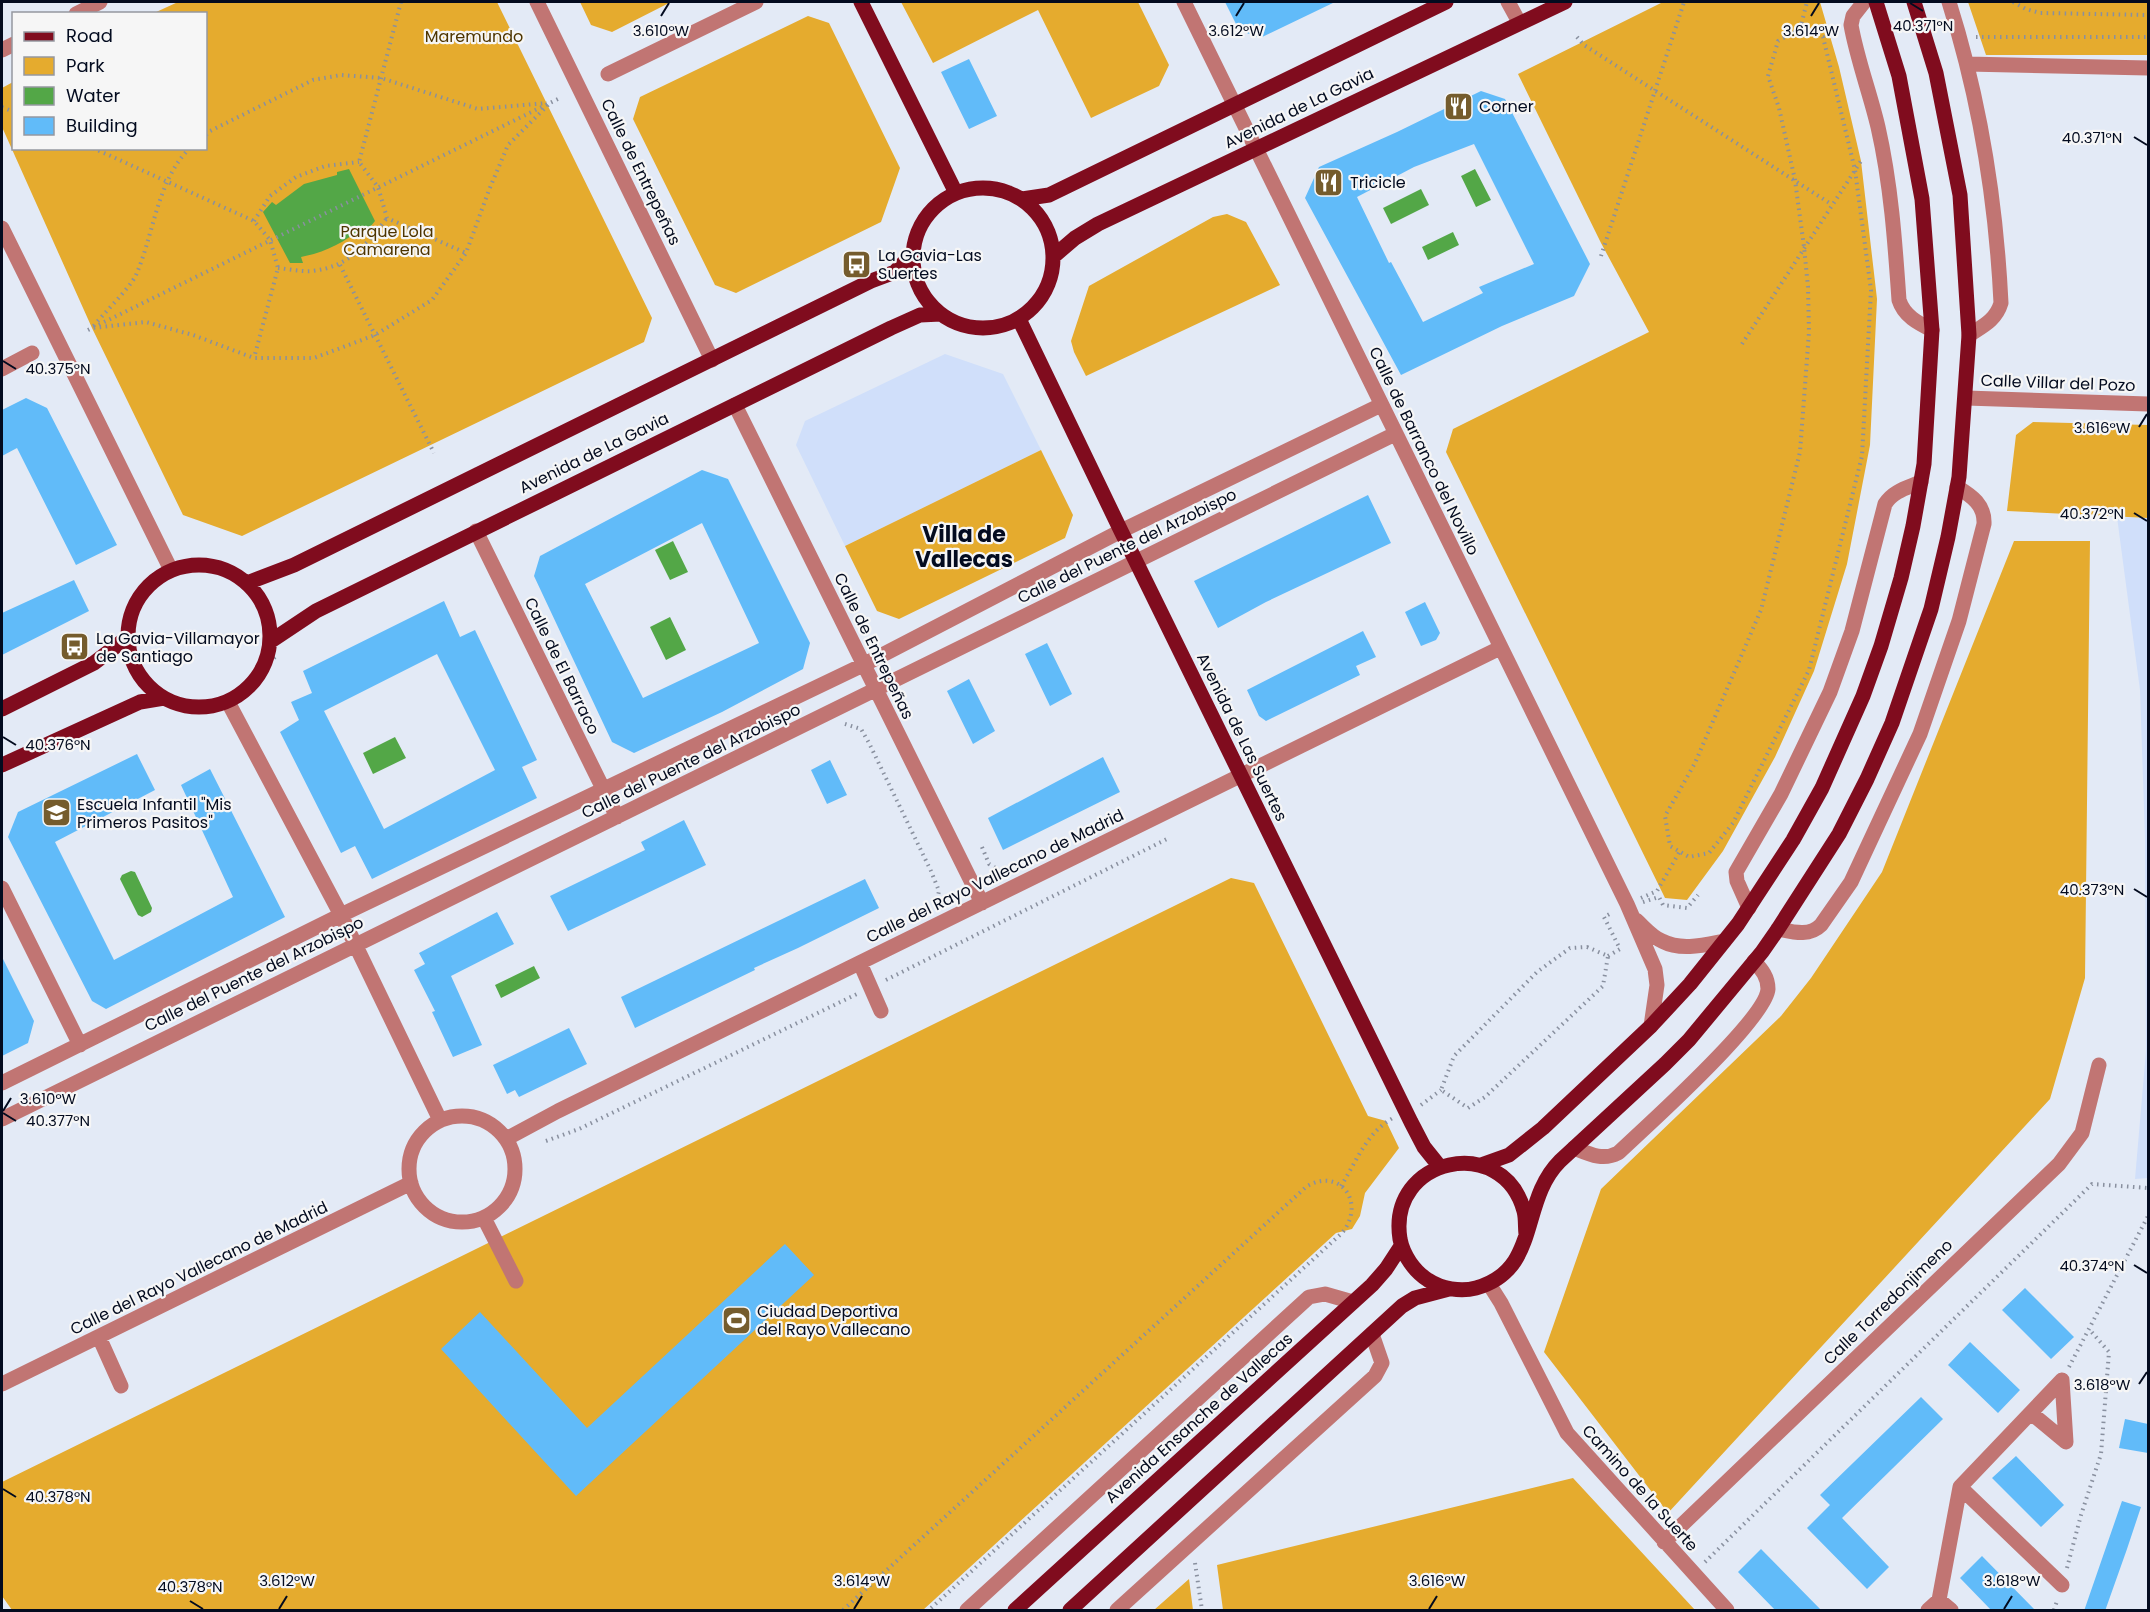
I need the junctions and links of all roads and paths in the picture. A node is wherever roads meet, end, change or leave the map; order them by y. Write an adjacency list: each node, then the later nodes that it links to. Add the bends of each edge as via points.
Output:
1 (100, 2): 17 (street)
2 (401, 2): 27 (path)
3 (537, 2): 65 (street, Calle de Entrepeñas)
4 (756, 2): 26 (street)
5 (861, 2): 42 (main road)
6 (1184, 2): 31 (street, Calle de Barranco del Novillo)
7 (1446, 2): 31 (main road, Avenida de La Gavia)
8 (1508, 2): 19 (street)
9 (1565, 2): 19 (main road, Avenida de La Gavia)
10 (1684, 2): 28 (path)
11 (1807, 2): 20 (path)
12 (1863, 2): 59 (street, via 1851,25 1887,174 1899,300 1907,314)
13 (1876, 2): 59 (main road, via 1899,76 1922,199)
14 (1914, 2): 61 (main road, via 1936,73 1960,195)
15 (1949, 2): 22 (street)
16 (2013, 2): 18 (path, via 2040,13)
17 (80, 12)
18 (2148, 15)
19 (1519, 22): 35 (main road, Avenida de La Gavia)
20 (1800, 29): 38 (path, via 1822,37); 39 (path, via 1778,40 1768,76)
21 (1577, 37): 28 (path)
22 (1960, 37): 23 (path); 24 (street)
23 (2148, 37)
24 (1967, 64): 25 (street); 61 (street, via 1989,169 2001,303 1992,320)
25 (2148, 68)
26 (608, 74)
27 (381, 78): 30 (path, via 478,108); 32 (path, via 341,75 313,80); 37 (path)
28 (1656, 92): 39 (path); 53 (path)
29 (560, 98): 30 (path)
30 (551, 102): 41 (path); 50 (path, via 508,145)
31 (1235, 106): 35 (street, Calle de Barranco del Novillo); 43 (main road, Avenida de La Gavia, via 1049,195)
32 (207, 134)
33 (97, 150): 40 (path)
34 (188, 150): 40 (path)
35 (1256, 150): 52 (main road, Avenida de La Gavia, via 1098,224); 70 (street, Calle de Barranco del Novillo)
36 (1861, 161): 38 (path)
37 (359, 162): 41 (path); 46 (path, via 325,166 296,177 270,195)
38 (1855, 170): 44 (path); 95 (path, via 1871,290 1862,456 1809,670 1733,823 1709,853 1689,857)
39 (1795, 180): 44 (path); 49 (path)
40 (167, 182): 46 (path); 58 (path, via 135,277)
41 (378, 187): 45 (path); 48 (path)
42 (956, 193): 43 (main road, via 999,189); 51 (main road, via 942,200 925,218)
43 (1022, 199): 52 (main road, via 1036,211 1049,232)
44 (1831, 204): 49 (path)
45 (387, 218): 50 (path); 54 (path, via 367,244)
46 (254, 221): 48 (path)
47 (2, 228): 78 (street)
48 (270, 240): 55 (path); 58 (path)
49 (1804, 247): 62 (path); 95 (path, via 1809,332 1800,452 1761,610 1695,764 1665,816 1670,846)
50 (466, 253): 60 (path, via 432,300)
51 (913, 253): 56 (main road, via 915,278 927,300); 65 (main road, Avenida de La Gavia, via 895,272)
52 (1054, 256): 57 (main road, via 1046,291)
53 (1601, 256)
54 (340, 265): 55 (path, via 310,272); 60 (path)
55 (278, 268): 64 (path)
56 (941, 314): 57 (main road, via 980,328); 69 (main road, Avenida de La Gavia, via 920,315)
57 (1019, 319): 76 (main road, Avenida de Las Suertes)
58 (90, 329): 64 (path, via 146,322)
59 (1932, 330): 73 (main road)
60 (375, 335): 64 (path, via 314,358); 72 (path)
61 (1969, 335): 67 (main road)
62 (1742, 345)
63 (32, 353): 66 (street)
64 (254, 358)
65 (712, 360): 79 (main road, Avenida de La Gavia, via 294,565)
66 (2, 369)
67 (1966, 399): 68 (street, Calle Villar del Pozo); 74 (main road)
68 (2148, 404)
69 (735, 405): 75 (main road, Avenida de La Gavia); 83 (street, Calle de Entrepeñas)
70 (1381, 405): 71 (street, Calle de Barranco del Novillo); 76 (street, Calle del Puente del Arzobispo)
71 (1395, 434): 77 (street, Calle del Puente del Arzobispo); 82 (street, Calle de Barranco del Novillo)
72 (434, 453)
73 (1921, 482): 100 (main road, via 1901,578 1863,696 1814,803); 100 (street, via 1897,492 1885,504 1852,631 1830,692 1781,794 1739,865 1737,881)
74 (1957, 487): 104 (main road, via 1931,609 1892,723 1839,834); 104 (street, via 1982,507 1984,524 1959,621 1920,734 1851,882 1821,925 1809,932)
75 (476, 531): 81 (main road, Avenida de La Gavia, via 316,611); 91 (street, Calle de El Barraco)
76 (1121, 531): 77 (main road, Avenida de Las Suertes); 83 (street, Calle del Puente del Arzobispo)
77 (1136, 562): 84 (street, Calle del Puente del Arzobispo); 90 (main road, Avenida de Las Suertes)
78 (171, 570): 79 (main road, via 197,564 224,569); 80 (main road, via 153,581 139,597 130,616)
79 (247, 583): 81 (main road, via 261,599 269,619)
80 (128, 637): 85 (main road, via 132,661 145,682); 87 (main road, via 94,663)
81 (271, 641): 86 (main road, via 265,666 249,687)
82 (1500, 648): 90 (street, Calle del Rayo Vallecano de Madrid); 102 (street, Calle de Barranco del Novillo)
83 (863, 665): 84 (street, Calle de Entrepeñas); 91 (street, Calle del Puente del Arzobispo)
84 (876, 690): 92 (street, Calle del Puente del Arzobispo); 99 (street, Calle de Entrepeñas)
85 (164, 698): 86 (main road, via 184,706); 89 (main road, via 140,702)
86 (228, 702): 103 (street)
87 (2, 709)
88 (839, 724): 101 (path, via 861,729 931,871 939,891 936,905)
89 (2, 765)
90 (1240, 775): 99 (street, Calle del Rayo Vallecano de Madrid); 125 (main road, Avenida de Las Suertes, via 1424,1147)
91 (602, 789): 92 (street, Calle de El Barraco); 103 (street, Calle del Puente del Arzobispo)
92 (617, 817): 106 (street, Calle del Puente del Arzobispo)
93 (1167, 839): 110 (path)
94 (982, 847): 96 (path, via 989,864 1004,873)
95 (1680, 851): 98 (path, via 1657,891 1639,901 1659,897 1664,905 1688,908)
96 (1010, 870)
97 (2, 888): 113 (street)
98 (1698, 895)
99 (982, 903): 109 (street, Calle del Rayo Vallecano de Madrid)
100 (1749, 908): 105 (main road)
101 (926, 910)
102 (1625, 912): 105 (street, Calle de Barranco del Novillo, via 1653,936 1673,945 1693,947); 107 (path, via 1604,917 1620,949); 112 (street, Calle de Barranco del Novillo, via 1655,969 1656,999)
103 (341, 915): 106 (street); 113 (street, Calle del Puente del Arzobispo)
104 (1778, 929): 108 (main road)
105 (1724, 941): 112 (main road)
106 (355, 944): 118 (street, Calle del Puente del Arzobispo); 119 (street)
107 (1608, 956): 116 (path, via 1587,947 1570,948 1537,972 1454,1056); 116 (path, via 1603,986 1485,1097 1468,1108)
108 (1754, 961): 123 (main road, via 1681,1048); 123 (street, via 1765,973 1768,991 1764,1003 1731,1043 1618,1153 1600,1157)
109 (860, 963): 110 (street); 121 (street, Calle del Rayo Vallecano de Madrid)
110 (871, 988): 111 (street); 122 (path, via 579,1129)
111 (881, 1011)
112 (1651, 1026): 124 (main road, via 1523,1146)
113 (80, 1045): 115 (street, Calle del Puente del Arzobispo)
114 (2099, 1065): 145 (street, Calle Torredonjimeno, via 2082,1133 2059,1164)
115 (2, 1083)
116 (1441, 1090): 117 (path)
117 (1424, 1103)
118 (2, 1119)
119 (440, 1120): 121 (street, via 472,1116 488,1122); 126 (street, via 427,1128 411,1153)
120 (1390, 1120): 127 (path, via 1364,1146)
121 (506, 1139): 130 (street, via 516,1161 515,1179 510,1195)
122 (546, 1141)
123 (1574, 1148): 131 (main road, via 1546,1177)
124 (1480, 1165): 125 (main road); 131 (main road, via 1500,1175 1515,1191 1524,1211)
125 (1440, 1167): 132 (main road, via 1409,1190 1398,1227)
126 (411, 1184): 130 (street, via 427,1209 440,1217 462,1222); 139 (street, Calle del Rayo Vallecano de Madrid)
127 (1341, 1186): 150 (path, via 1323,1180 1306,1187); 151 (path, via 1353,1209 1352,1219 1342,1233)
128 (2148, 1188): 147 (path, via 2092,1184)
129 (2148, 1216): 137 (path)
130 (484, 1218): 133 (street)
131 (1526, 1234): 134 (main road, via 1514,1264)
132 (1401, 1246): 135 (main road, via 1412,1266 1428,1280); 136 (main road, Avenida Ensanche de Vallecas, via 1386,1269)
133 (516, 1281)
134 (1489, 1284): 135 (main road, via 1470,1290); 145 (street, Camino de la Suerte, via 1566,1433)
135 (1449, 1289): 138 (main road, via 1408,1302)
136 (1353, 1302): 152 (street, via 1324,1294 1309,1297); 153 (main road, Avenida Ensanche de Vallecas)
137 (2089, 1329): 140 (path); 148 (path, via 2109,1352 2101,1454)
138 (1372, 1334): 154 (main road); 155 (street, via 1382,1364 1375,1376)
139 (99, 1337): 141 (street, Calle del Rayo Vallecano de Madrid); 142 (street)
140 (2062, 1380): 143 (street); 143 (street, via 2066,1442)
141 (2, 1384)
142 (121, 1386)
143 (2031, 1413): 144 (street)
144 (1960, 1487): 148 (street); 149 (street)
145 (1664, 1542): 147 (street, Camino de la Suerte)
146 (1195, 1563): 156 (path)
147 (1693, 1573): 157 (street, Camino de la Suerte)
148 (2062, 1585): 159 (path)
149 (1933, 1605): 158 (street)
150 (843, 1611)
151 (929, 1611)
152 (967, 1611)
153 (1016, 1611)
154 (1070, 1611)
155 (1117, 1611)
156 (1202, 1611)
157 (1727, 1611)
158 (1951, 1611)
159 (2054, 1611)

